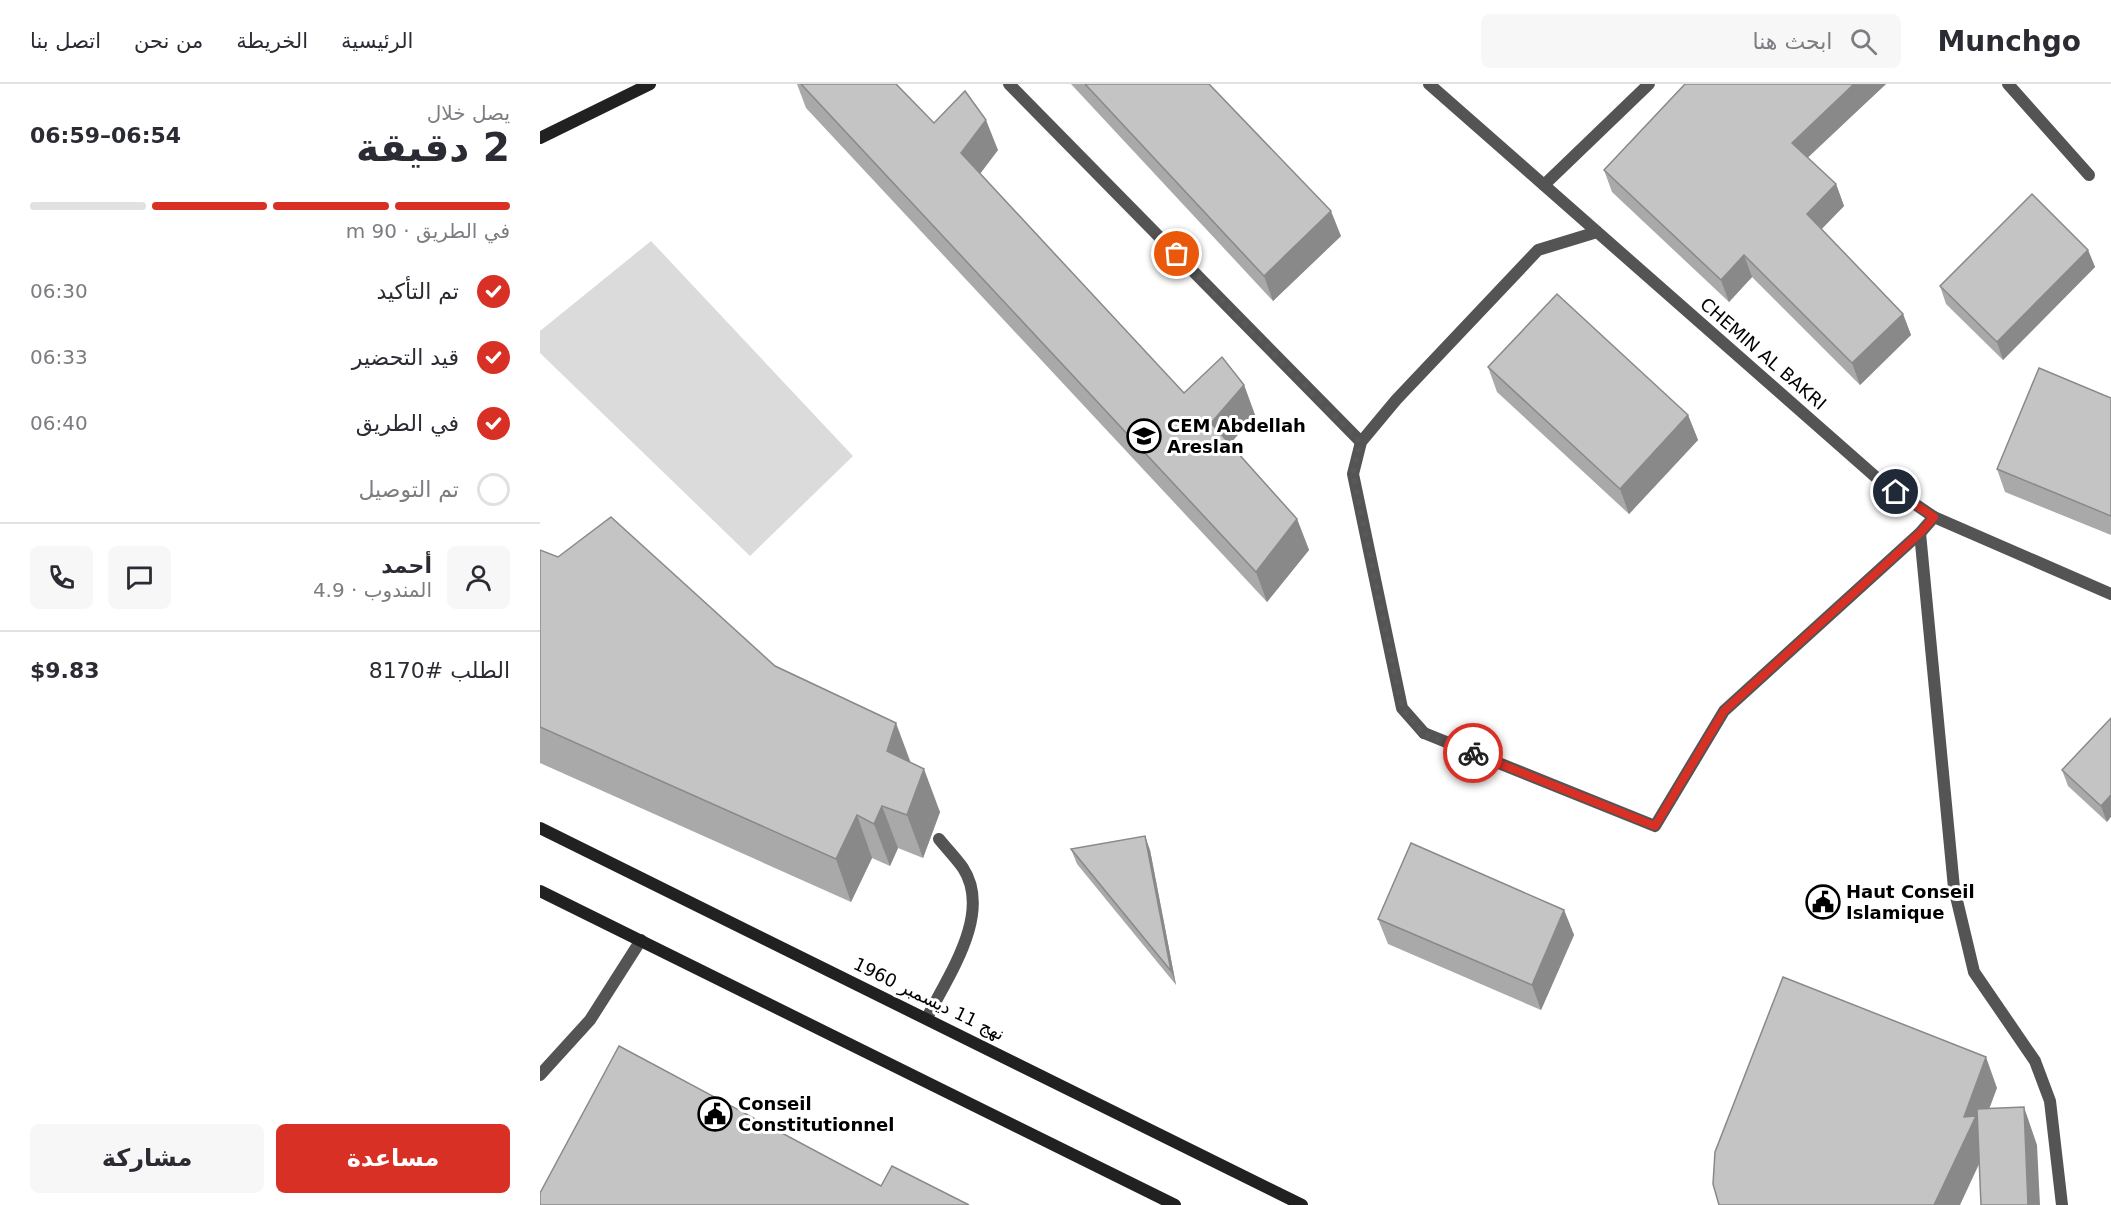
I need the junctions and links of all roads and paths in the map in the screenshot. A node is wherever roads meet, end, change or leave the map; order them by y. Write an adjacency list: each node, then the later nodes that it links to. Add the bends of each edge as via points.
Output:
1 (650, 84): 6 (main road)
2 (1009, 84): 10 (street)
3 (1429, 84): 8 (street, CHEMIN AL BAKRI)
4 (1649, 84): 8 (street)
5 (2008, 84): 7 (street)
6 (540, 138)
7 (2089, 175)
8 (1544, 185): 9 (street, CHEMIN AL BAKRI)
9 (1597, 232): 10 (street, via 1538,250); 11 (street, CHEMIN AL BAKRI, via 1878,479)
10 (1360, 442): 12 (street, via 1353,474 1402,708 1424,734 1655,826 1724,711)
11 (1934, 517): 12 (street); 13 (street, CHEMIN AL BAKRI)
12 (1920, 533): 22 (street, via 1954,888 1974,972 2035,1061 2050,1101)
13 (2111, 594)
14 (540, 828): 18 (main road, نهج 11 ديسمبر 1960)
15 (939, 839): 18 (street, via 964,869 973,898 969,929)
16 (540, 891): 17 (main road)
17 (641, 940): 19 (street, via 590,1020); 20 (main road)
18 (927, 1018): 21 (main road, نهج 11 ديسمبر 1960)
19 (540, 1076)
20 (1175, 1205)
21 (1302, 1205)
22 (2062, 1205)

